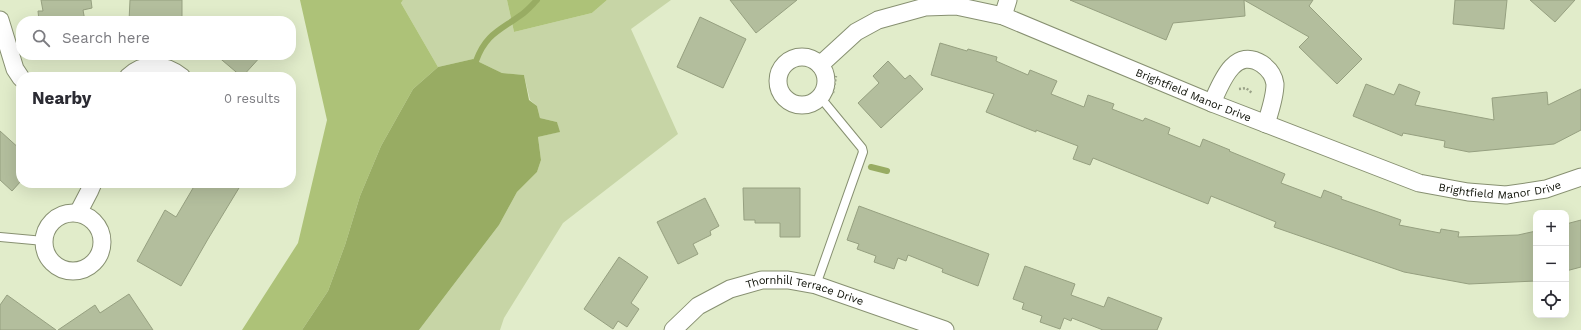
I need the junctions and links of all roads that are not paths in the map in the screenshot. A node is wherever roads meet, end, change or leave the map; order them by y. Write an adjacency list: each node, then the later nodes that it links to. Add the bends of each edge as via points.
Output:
1 (1006, 8): 3 (street, Brightfield Manor Drive, via 925,7 878,20 856,32); 8 (street, Brightfield Manor Drive)
2 (0, 20): 4 (street)
3 (820, 65): 7 (street, via 826,78 824,92); 7 (street, via 806,57 797,57 783,65 777,81 781,93 789,102 797,105 806,106)
4 (17, 72)
5 (134, 72): 6 (street, via 145,67 158,66)
6 (174, 72)
7 (820, 97): 15 (lane, via 863,152)
8 (1212, 103): 9 (street, Brightfield Manor Drive); 9 (street, via 1232,66 1240,61 1258,61 1267,67 1275,83)
9 (1266, 124): 10 (street, Brightfield Manor Drive, via 1419,183 1461,191 1506,195 1546,189)
10 (1581, 177)
11 (91, 188): 12 (street)
12 (71, 210): 14 (street, via 53,221); 14 (street, via 94,222 100,233 101,246 93,262 77,271 59,268 46,255)
13 (0, 237): 14 (lane)
14 (42, 237)
15 (816, 285): 16 (street, Thornhill Terrace Drive, via 788,280 762,280 730,289 698,306); 17 (street, Thornhill Terrace Drive)
16 (673, 330)
17 (945, 330)

